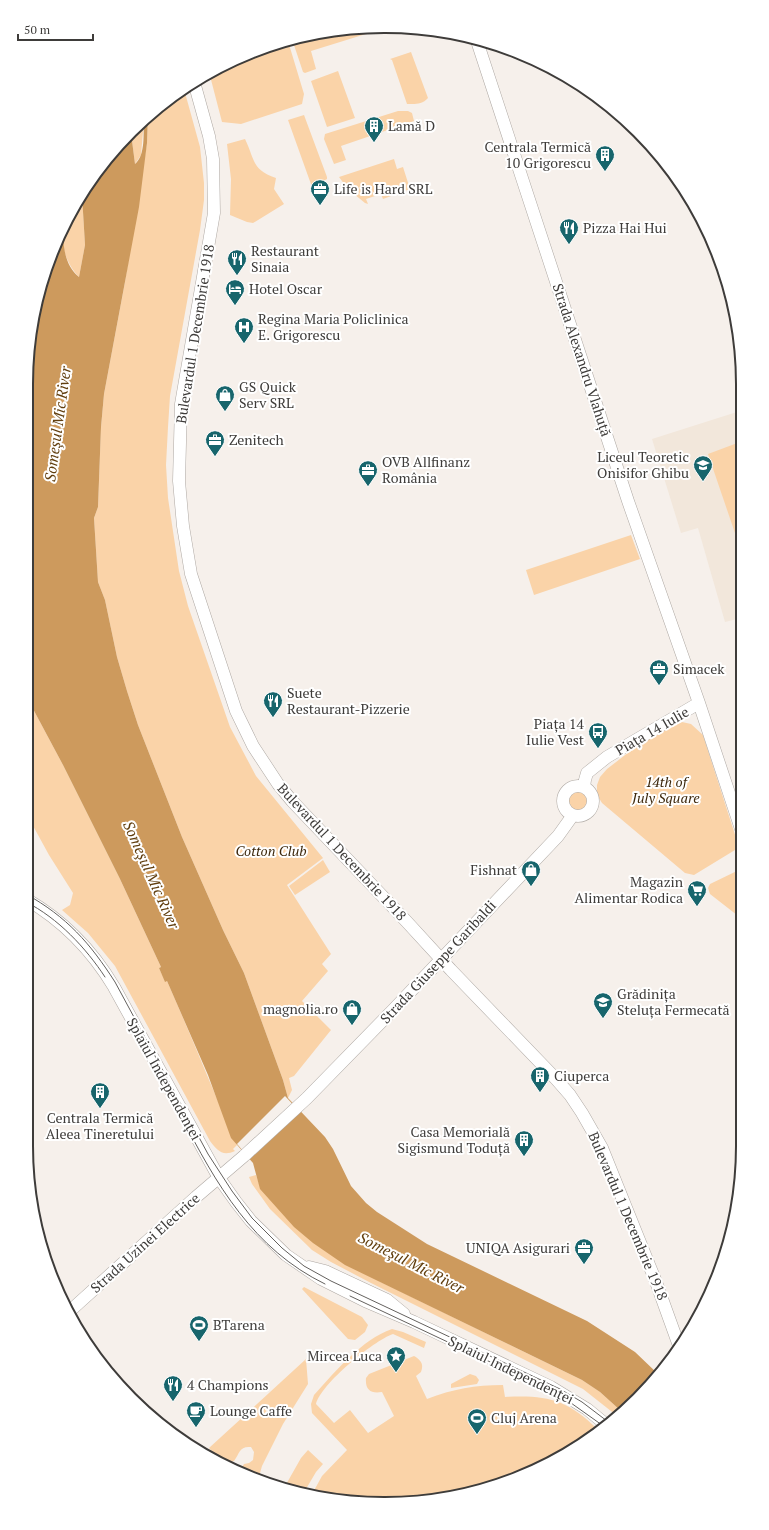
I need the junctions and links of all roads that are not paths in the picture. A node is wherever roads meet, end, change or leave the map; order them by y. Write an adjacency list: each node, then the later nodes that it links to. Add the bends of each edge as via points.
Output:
1 (479, 46): 3 (main road, Strada Alexandru Vlahuță, via 634,519)
2 (196, 88): 8 (main road, Bulevardul 1 Decembrie 1918, via 213,159 214,213 181,404 181,510 191,574 236,711 264,764 292,801)
3 (699, 703): 4 (main road, Piața 14 Iulie, via 602,761 587,773); 5 (main road, Piața 14 Iulie)
4 (584, 787): 6 (main road, via 593,798 592,807 587,814); 6 (main road, via 570,788 564,796 566,810)
5 (736, 814)
6 (573, 816): 8 (main road, Strada Giuseppe Garibaldi, via 558,836)
7 (33, 904): 10 (main road, Splaiul Independenței, via 62,923 86,946 98,962)
8 (441, 959): 9 (main road, Strada Giuseppe Garibaldi, via 298,1106); 12 (main road, Bulevardul 1 Decembrie 1918, via 556,1079 582,1113 602,1148)
9 (244, 1156): 10 (main road, Strada Uzinei Electrice)
10 (219, 1178): 11 (main road, Strada Uzinei Electrice); 13 (main road, Splaiul Independenței, via 251,1221 275,1246 298,1264 326,1271 387,1300 414,1322 551,1387)
11 (73, 1308)
12 (677, 1341)
13 (602, 1421)

